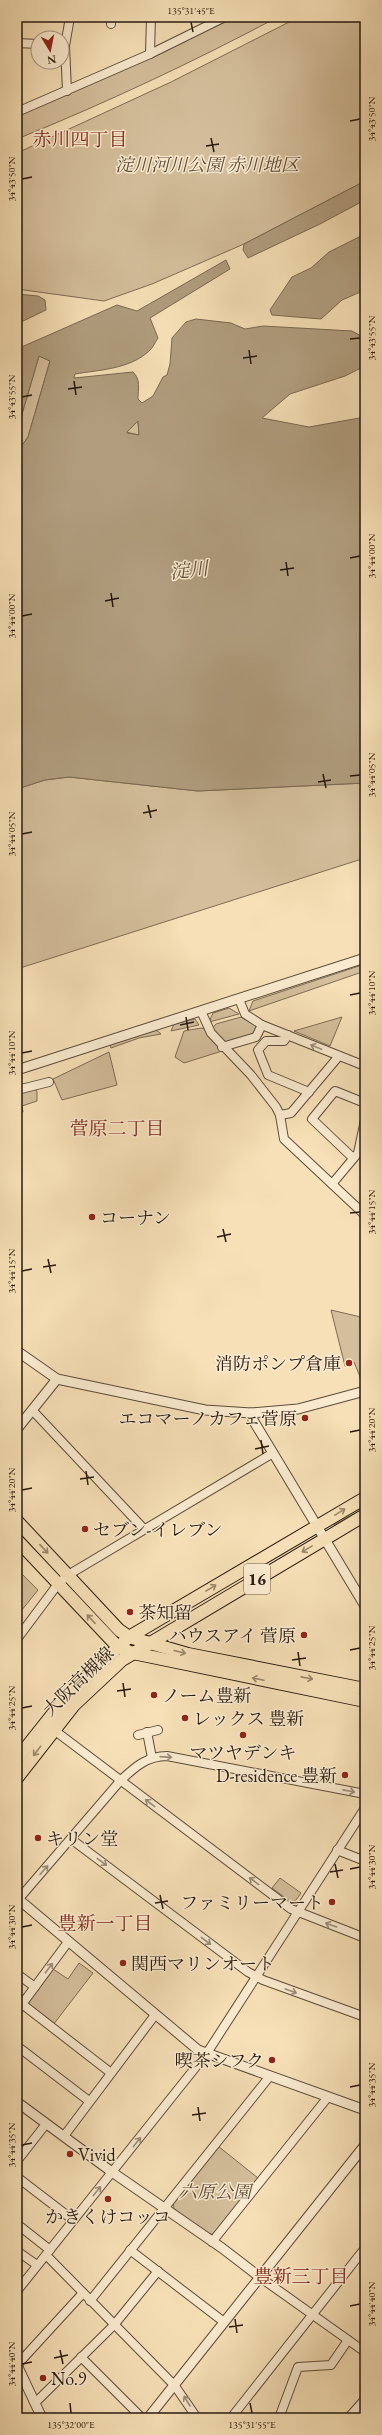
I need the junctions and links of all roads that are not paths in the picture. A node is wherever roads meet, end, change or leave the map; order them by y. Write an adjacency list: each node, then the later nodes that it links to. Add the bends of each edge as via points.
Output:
1 (70, 17): 4 (street)
2 (151, 17): 7 (street)
3 (225, 17): 7 (street)
4 (67, 30)
5 (17, 43): 6 (street)
6 (30, 44)
7 (150, 54): 9 (street)
8 (66, 70): 9 (street)
9 (67, 91): 10 (street)
10 (17, 112)
11 (365, 958): 12 (street)
12 (239, 999): 13 (street); 14 (street, via 245,1014)
13 (201, 1011): 16 (street, via 211,1033); 19 (street)
14 (262, 1025): 15 (street); 16 (street, via 256,1037)
15 (288, 1035): 17 (street, one-way to 15); 22 (street, via 284,1041 266,1041 258,1050 268,1075)
16 (222, 1047): 24 (street, via 251,1075)
17 (339, 1056): 18 (street); 22 (street)
18 (365, 1066)
19 (17, 1070)
20 (49, 1082): 21 (street)
21 (17, 1090)
22 (309, 1092): 24 (street, via 292,1113)
23 (365, 1103): 26 (street, via 335,1091 312,1118)
24 (280, 1115): 27 (street, via 284,1139)
25 (365, 1120): 26 (street, via 360,1144)
26 (353, 1158): 27 (street)
27 (332, 1184): 28 (street)
28 (365, 1215)
29 (17, 1351): 30 (street)
30 (57, 1379): 32 (street); 33 (street, via 204,1410)
31 (365, 1391): 33 (street, via 298,1408)
32 (33, 1410): 34 (street); 40 (street)
33 (251, 1412): 35 (street, via 253,1420)
34 (17, 1429)
35 (273, 1453): 39 (street); 40 (street)
36 (365, 1498): 39 (main road, 大阪高槻線 / 16, one-way to 36)
37 (365, 1515): 41 (main road, 大阪高槻線 / 16)
38 (17, 1521): 43 (main road, one-way to 43)
39 (316, 1527): 41 (street); 46 (main road, 大阪高槻線 / 16, one-way to 39)
40 (144, 1529): 43 (street)
41 (324, 1539): 45 (street); 48 (main road, 大阪高槻線 / 16, one-way to 48)
42 (17, 1540): 44 (main road)
43 (68, 1575): 44 (street); 46 (main road, via 119,1630)
44 (58, 1584): 47 (street); 49 (main road, one-way to 44)
45 (365, 1606)
46 (129, 1637): 48 (main road); 49 (main road, 大阪高槻線 / 16)
47 (17, 1639)
48 (148, 1644): 50 (main road, 大阪高槻線 / 16); 51 (main road, one-way to 51)
49 (118, 1647): 50 (main road); 53 (main road, 大阪高槻線 / 16, via 82,1680)
50 (133, 1653): 52 (main road, one-way to 50); 53 (main road, 大阪高槻線 / 16)
51 (365, 1689)
52 (365, 1701)
53 (49, 1726): 58 (main road, 大阪高槻線 / 16); 59 (main road, 大阪高槻線 / 16, one-way to 59); 60 (street)
54 (158, 1730): 55 (street)
55 (147, 1732): 56 (street); 57 (street)
56 (138, 1735)
57 (152, 1758): 60 (street, via 141,1763); 61 (street, one-way to 61, via 167,1756)
58 (17, 1759)
59 (17, 1778)
60 (121, 1780): 63 (street); 67 (street, one-way to 60)
61 (365, 1794)
62 (365, 1808): 64 (street)
63 (71, 1839): 66 (street, one-way to 63); 71 (street, one-way to 71)
64 (337, 1850): 65 (street); 67 (street)
65 (365, 1861)
66 (17, 1899): 69 (street)
67 (297, 1912): 68 (street, one-way to 67); 71 (street)
68 (365, 1938)
69 (68, 1942): 72 (street, one-way to 69); 74 (street)
70 (17, 1974): 72 (street)
71 (255, 1976): 75 (street, one-way to 75); 77 (street)
72 (35, 1987): 73 (street)
73 (19, 2007): 78 (street)
74 (155, 2015): 77 (street, via 198,2050); 78 (street)
75 (365, 2017)
76 (17, 2046): 82 (street)
77 (207, 2053): 79 (street); 88 (street, one-way to 77)
78 (111, 2073): 82 (street)
79 (270, 2076): 80 (street); 90 (street)
80 (328, 2097): 83 (street); 93 (street)
81 (17, 2102): 84 (street)
82 (90, 2102): 85 (street)
83 (365, 2110)
84 (46, 2124): 85 (street); 87 (street)
85 (64, 2136): 88 (street)
86 (365, 2145): 100 (street)
87 (17, 2161)
88 (112, 2172): 90 (street); 91 (street, one-way to 88)
89 (17, 2177): 91 (street)
90 (163, 2208): 93 (street); 95 (street)
91 (73, 2220): 97 (street)
92 (17, 2224): 97 (street)
93 (212, 2242): 100 (street)
94 (365, 2248): 104 (street)
95 (130, 2250): 99 (street); 103 (street)
96 (17, 2251): 98 (street)
97 (48, 2252): 98 (street); 102 (street)
98 (37, 2266): 101 (street)
99 (158, 2271): 105 (street); 106 (street)
100 (261, 2278): 104 (street); 105 (street)
101 (17, 2291)
102 (83, 2293): 103 (street); 110 (street)
103 (90, 2300): 106 (street)
104 (313, 2315): 107 (street); 118 (street)
105 (224, 2322): 111 (street)
106 (114, 2325): 109 (street); 111 (street)
107 (348, 2340): 108 (street); 119 (street, via 331,2365 298,2366)
108 (364, 2351)
109 (81, 2357): 113 (street); 115 (street)
110 (17, 2365): 113 (street)
111 (175, 2386): 116 (street); 117 (street, one-way to 111)
112 (365, 2400): 120 (street)
113 (35, 2403): 114 (street)
114 (42, 2418)
115 (142, 2418)
116 (148, 2418)
117 (197, 2418)
118 (231, 2418)
119 (279, 2418)
120 (349, 2418)

